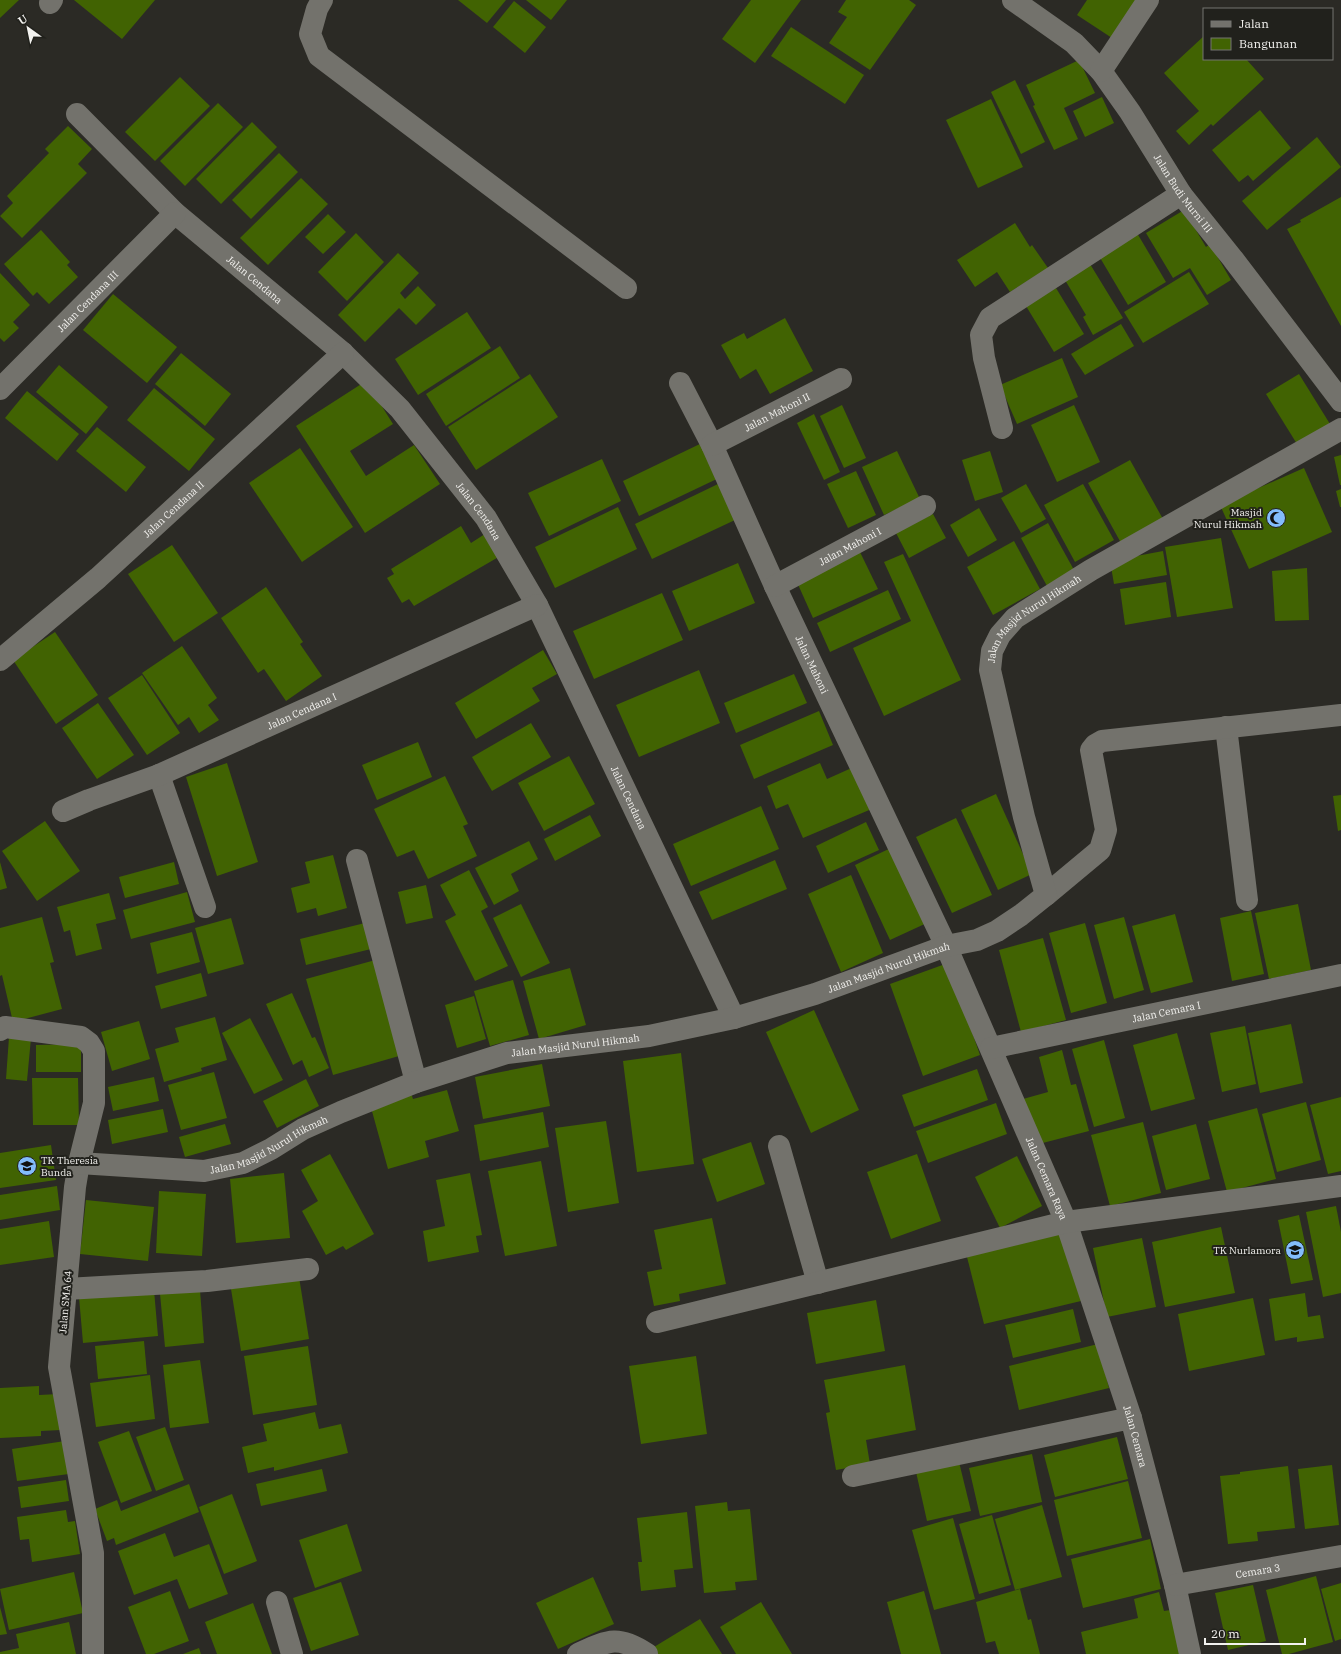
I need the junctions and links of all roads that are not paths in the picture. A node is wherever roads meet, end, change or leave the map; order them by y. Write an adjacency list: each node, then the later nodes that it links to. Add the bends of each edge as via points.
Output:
1 (322, 0): 8 (street, via 310,34 319,56)
2 (1013, 0): 4 (street, Jalan Budi Murni III, via 1074,42)
3 (1148, 0): 4 (street)
4 (1100, 71): 6 (street, Jalan Budi Murni III, via 1130,112)
5 (77, 114): 7 (street, Jalan Cendana)
6 (1181, 194): 13 (street, Jalan Budi Murni III); 14 (street, via 990,318 981,334 984,358)
7 (175, 212): 9 (street, Jalan Cendana); 12 (street, Jalan Cendana III)
8 (626, 288)
9 (343, 353): 19 (street, Jalan Cendana, via 400,409 486,518); 20 (street, Jalan Cendana II, via 98,578)
10 (841, 380): 16 (street, Jalan Mahoni II)
11 (680, 383): 16 (street, Jalan Mahoni)
12 (0, 389)
13 (1341, 401)
14 (1002, 428)
15 (1341, 429): 26 (street, Jalan Masjid Nurul Hikmah, via 1091,570 1015,618 1000,635 992,651 990,670 1024,817)
16 (712, 444): 18 (street, Jalan Mahoni)
17 (925, 506): 18 (street, Jalan Mahoni I)
18 (775, 586): 29 (street, Jalan Mahoni)
19 (537, 605): 23 (street, Jalan Cendana I); 31 (street, Jalan Cendana)
20 (0, 660)
21 (1341, 715): 22 (street)
22 (1226, 727): 26 (street, via 1102,741 1095,745 1091,750 1106,830 1100,850); 27 (street)
23 (159, 775): 24 (street, Jalan Cendana I); 28 (street)
24 (63, 811)
25 (358, 860): 34 (street)
26 (1046, 895): 29 (street, Jalan Masjid Nurul Hikmah, via 997,931 977,940)
27 (1247, 900)
28 (205, 907)
29 (946, 946): 31 (street, Jalan Masjid Nurul Hikmah, via 815,994); 33 (street, Jalan Cemara Raya)
30 (1341, 974): 33 (street, Jalan Cemara I)
31 (734, 1018): 34 (street, Jalan Masjid Nurul Hikmah, via 649,1036 507,1053)
32 (2, 1025): 36 (street, Jalan SMA 64, via 80,1037 89,1042 94,1051 94,1103)
33 (991, 1048): 38 (street, Jalan Cemara Raya)
34 (416, 1082): 36 (street, Jalan Masjid Nurul Hikmah, via 303,1129 243,1163 204,1171)
35 (779, 1146): 40 (street)
36 (79, 1163): 41 (street, Jalan SMA 64)
37 (1341, 1186): 38 (street, Jalan Cemara Raya)
38 (1066, 1222): 40 (street); 43 (street, Jalan Cemara)
39 (308, 1269): 41 (street, via 207,1281)
40 (818, 1283): 42 (street)
41 (66, 1289): 48 (street, Jalan SMA 64, via 59,1367 93,1553)
42 (657, 1322)
43 (1131, 1418): 44 (street); 46 (street, Jalan Cemara)
44 (853, 1476)
45 (1341, 1556): 46 (street, Cemara 3)
46 (1174, 1585): 52 (street, Jalan Cemara)
47 (277, 1602): 49 (street)
48 (93, 1654)
49 (292, 1654)
50 (578, 1654): 51 (street, via 602,1643 622,1641)
51 (648, 1654)
52 (1190, 1654)

